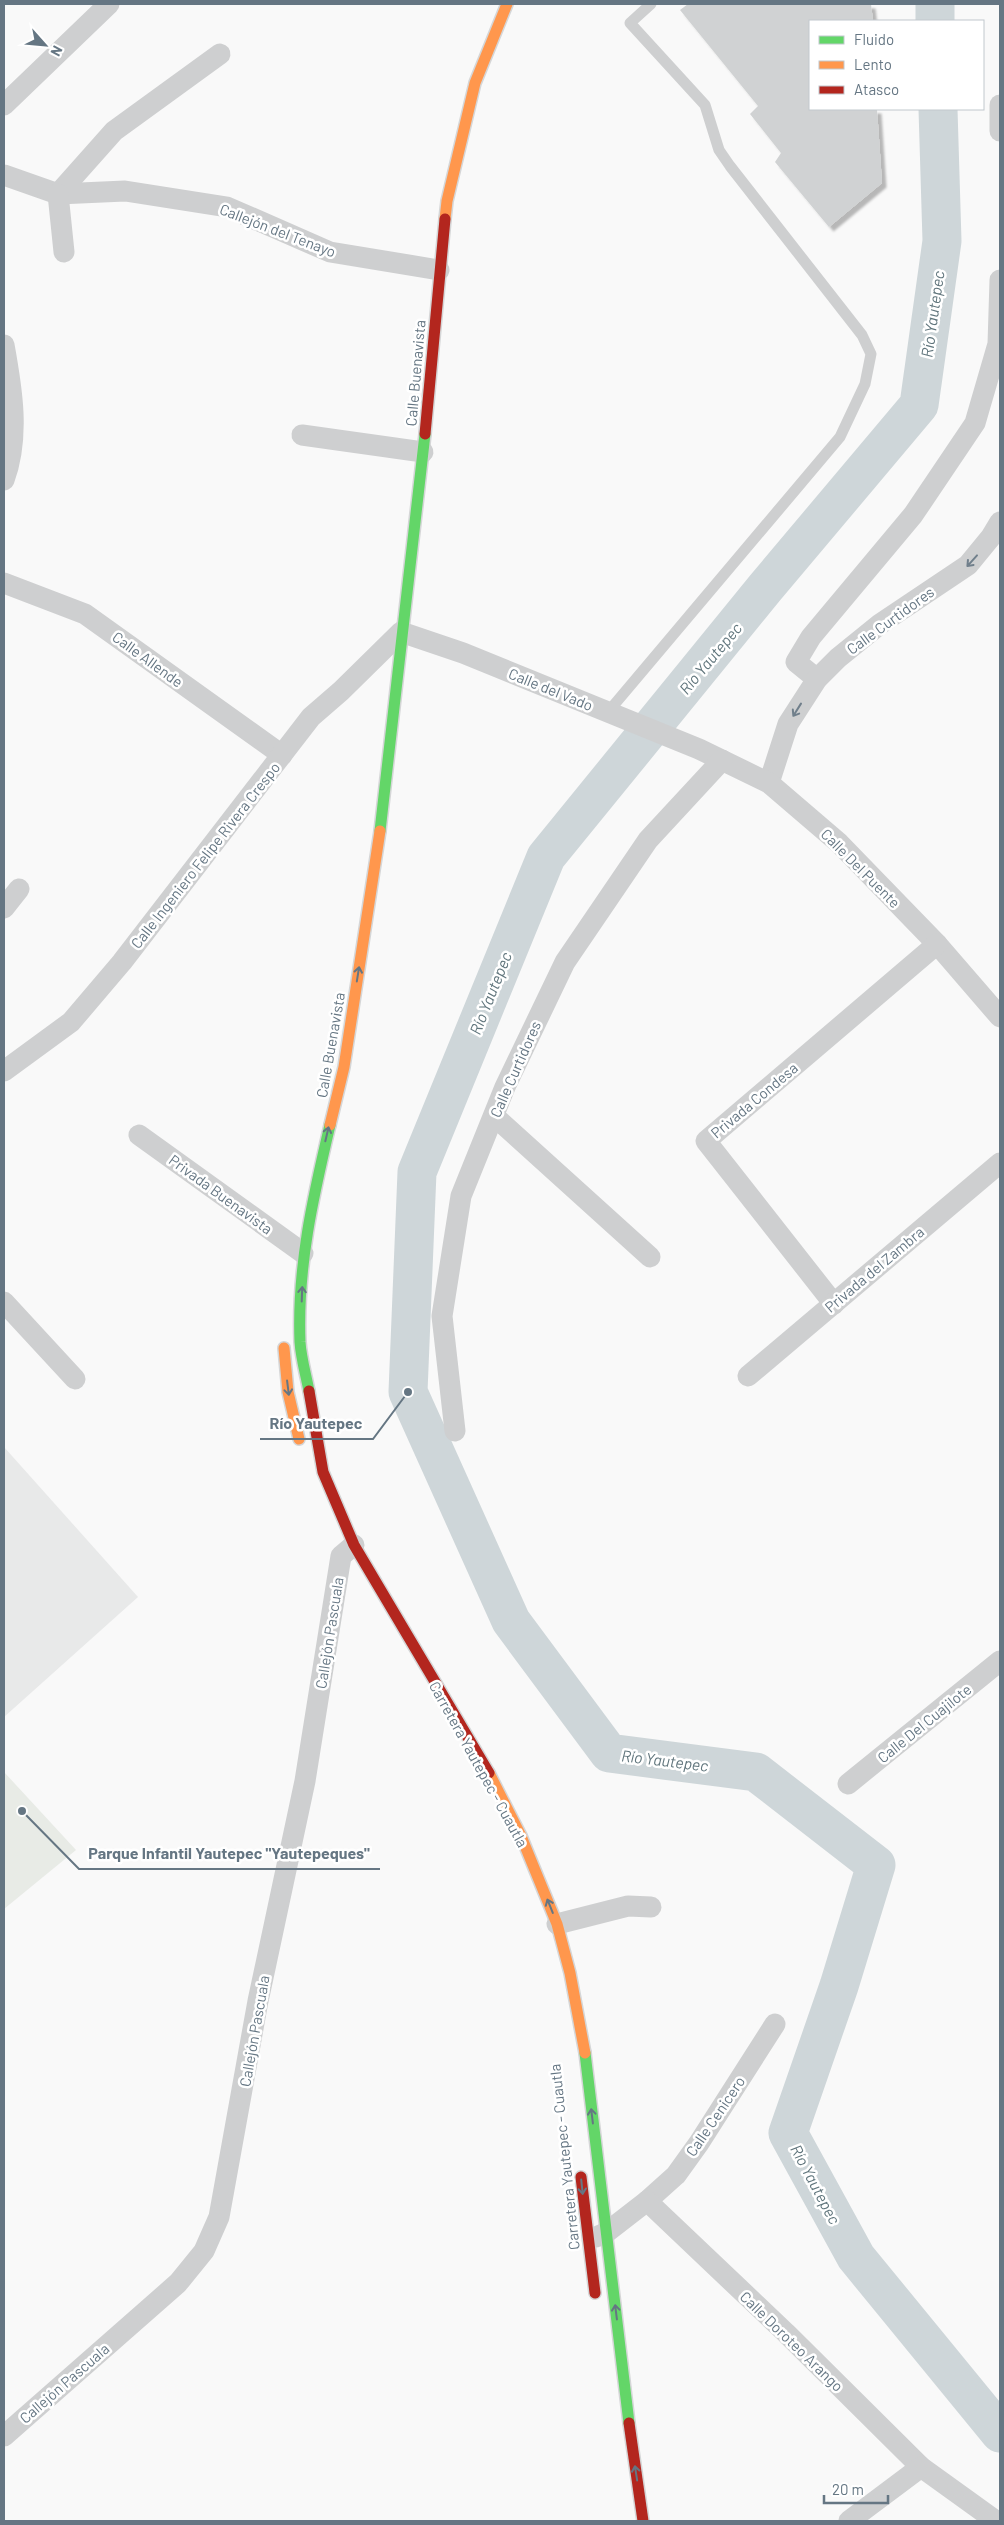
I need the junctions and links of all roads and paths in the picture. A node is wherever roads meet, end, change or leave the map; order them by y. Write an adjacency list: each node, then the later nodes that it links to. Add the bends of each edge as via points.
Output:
1 (109, 4): 5 (street)
2 (507, 4): 11 (main road, Calle Buenavista, via 475,83 446,202)
3 (651, 4): 21 (lane, via 630,23 705,105 719,150 862,335 871,354 865,384 840,437)
4 (220, 54): 9 (street, via 114,131)
5 (4, 105)
6 (1000, 106): 7 (street)
7 (1000, 131)
8 (4, 175): 9 (street)
9 (58, 194): 10 (street); 11 (street, Callejón del Tenayo, via 125,191 227,207 330,252)
10 (64, 252)
11 (439, 270): 15 (main road, Calle Buenavista)
12 (1000, 280): 20 (street, via 998,344 975,423 914,515 811,637 796,662)
13 (4, 345): 16 (street, via 14,401 10,465)
14 (302, 435): 15 (street)
15 (423, 452): 19 (main road, Calle Buenavista)
16 (4, 480)
17 (1000, 522): 20 (street, Calle Curtidores, one-way to 20, via 968,565 880,624)
18 (4, 583): 24 (street, Calle Allende, via 85,614)
19 (401, 632): 21 (street, Calle del Vado, via 463,653); 23 (main road, Calle Buenavista); 24 (street, Calle Ingeniero Felipe Rivera Crespo, via 311,717)
20 (817, 679): 26 (street, Calle Curtidores, one-way to 26, via 788,724)
21 (608, 712): 22 (street, Calle del Vado)
22 (699, 749): 25 (street, Calle Del Puente)
23 (388, 753): 27 (main road, Calle Buenavista); 36 (main road, Calle Buenavista, one-way to 23, via 311,1203 344,1067 380,830)
24 (282, 755): 32 (street, Calle Ingeniero Felipe Rivera Crespo, via 122,962 71,1022)
25 (722, 760): 26 (street, Calle Del Puente); 33 (street, Calle Curtidores, via 648,840 565,962)
26 (769, 783): 30 (street, Calle Del Puente, via 839,843)
27 (369, 818)
28 (19, 890): 29 (street)
29 (4, 908)
30 (937, 944): 31 (street, Calle Del Puente); 39 (street, Privada Condesa, via 706,1141)
31 (1000, 1017)
32 (4, 1071)
33 (494, 1116): 37 (street); 44 (street, Calle Curtidores, via 461,1196 442,1316)
34 (139, 1135): 36 (street, Privada Buenavista)
35 (1000, 1163): 39 (street, Privada del Zambra)
36 (292, 1246): 41 (main road, Calle Buenavista, one-way to 36)
37 (650, 1258)
38 (4, 1302): 43 (street)
39 (834, 1304): 42 (street, Privada del Zambra)
40 (284, 1339): 45 (main road, one-way to 45, via 288,1392)
41 (300, 1343): 46 (main road, Carretera Yautepec - Cuautla, via 323,1472)
42 (748, 1376)
43 (75, 1379)
44 (455, 1431)
45 (303, 1454)
46 (346, 1555): 49 (main road, Carretera Yautepec - Cuautla, via 498,1789); 58 (street, Callejón Pascuala, via 305,1781 258,2000 219,2217 204,2251 178,2283)
47 (1000, 1661): 48 (street, Calle Del Cuajilote)
48 (848, 1784)
49 (521, 1836): 50 (main road); 52 (main road, Carretera Yautepec - Cuautla, one-way to 49)
50 (509, 1841)
51 (651, 1907): 52 (street, via 628,1906)
52 (557, 1924): 56 (main road, Carretera Yautepec - Cuautla, one-way to 52, via 584,2055)
53 (775, 2024): 55 (street, Calle Cenicero, via 676,2175)
54 (579, 2161): 56 (main road, Carretera Yautepec - Cuautla, one-way to 56)
55 (647, 2201): 56 (street); 59 (street, Calle Doroteo Arango)
56 (597, 2236): 57 (main road, Carretera Yautepec - Cuautla); 60 (main road, Carretera Yautepec - Cuautla, one-way to 56)
57 (598, 2308)
58 (4, 2436)
59 (921, 2467): 61 (street); 62 (street, Calle Doroteo Arango)
60 (640, 2518)
61 (848, 2521)
62 (996, 2521)

